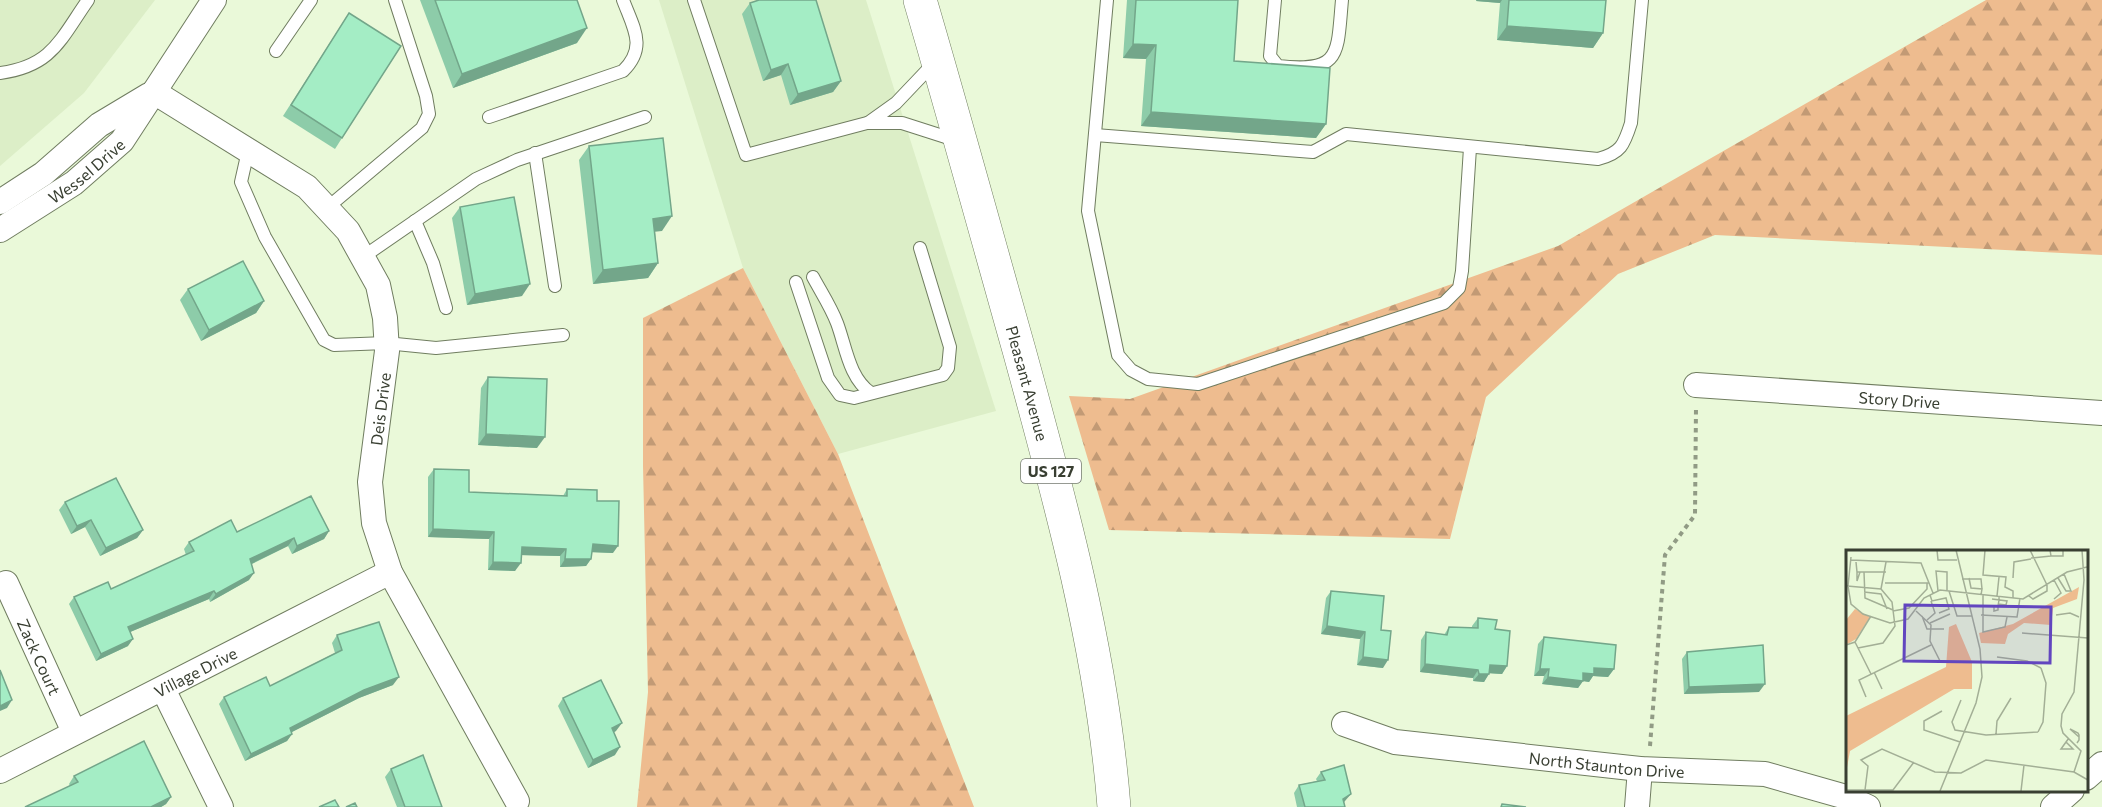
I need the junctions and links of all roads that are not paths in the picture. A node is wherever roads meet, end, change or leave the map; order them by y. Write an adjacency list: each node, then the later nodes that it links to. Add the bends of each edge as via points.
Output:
1 (88, 0): 14 (lane, via 53,51 22,70)
2 (311, 0): 12 (lane)
3 (395, 0): 25 (lane, via 429,114 422,128)
4 (623, 0): 16 (lane, via 638,45 636,59 623,71)
5 (694, 0): 18 (lane, via 746,155)
6 (920, 0): 13 (main road, Pleasant Avenue / US 127)
7 (1107, 0): 19 (lane)
8 (1275, 0): 9 (lane, via 1270,56 1278,66 1307,69 1325,64 1337,51)
9 (1342, 0)
10 (1642, 0): 21 (lane, via 1632,123 1626,142 1614,155 1598,159)
11 (210, 2): 15 (street, Wessel Drive)
12 (276, 51)
13 (938, 60): 18 (lane, via 896,104); 20 (main road, Pleasant Avenue / US 127)
14 (0, 74)
15 (154, 92): 22 (street, Deis Drive); 24 (street, Wessel Drive, via 99,125 43,174); 27 (street, Wessel Drive, via 122,141 101,160 45,203)
16 (489, 117)
17 (645, 117): 23 (lane)
18 (867, 123): 20 (lane, via 902,123)
19 (1095, 135): 21 (lane, via 1313,152 1346,134); 21 (lane, via 1089,211 1118,355 1131,370 1148,380 1171,384 1198,384 1444,303 1459,288 1462,271)
20 (961, 142): 51 (main road, Pleasant Avenue / US 127, via 1067,536 1100,695)
21 (1470, 148)
22 (248, 152): 25 (street, Deis Drive, via 308,187); 35 (lane, via 241,182 265,237 324,340 334,345)
23 (536, 153): 26 (lane, via 476,179); 32 (lane)
24 (0, 202)
25 (327, 208): 29 (street, Deis Drive, via 348,231)
26 (415, 221): 29 (lane); 33 (lane)
27 (0, 230)
28 (920, 248): 37 (lane, via 950,347 948,368 943,375)
29 (363, 257): 35 (street, Deis Drive, via 378,285)
30 (813, 277): 37 (lane, via 836,321 854,373 861,386)
31 (796, 282): 37 (lane, via 828,378 840,395 854,398)
32 (555, 286)
33 (446, 308)
34 (563, 334): 35 (lane, via 435,348)
35 (386, 343): 39 (street, Deis Drive, via 370,482 374,523)
36 (1696, 385): 38 (street, Story Drive)
37 (871, 393)
38 (2102, 413)
39 (390, 572): 41 (street, Village Drive); 49 (street, Deis Drive)
40 (6, 583): 43 (street, Zack Court)
41 (164, 689): 43 (street, Village Drive); 50 (street)
42 (1344, 724): 45 (street, North Staunton Drive, via 1395,742)
43 (74, 732): 46 (street, Village Drive)
44 (2102, 764): 47 (street)
45 (1640, 769): 52 (street); 53 (street, North Staunton Drive, via 1765,774)
46 (0, 771)
47 (2087, 776)
48 (2070, 792): 54 (street)
49 (517, 801)
50 (221, 807)
51 (1114, 807)
52 (1637, 807)
53 (1868, 807)
54 (2053, 807)

